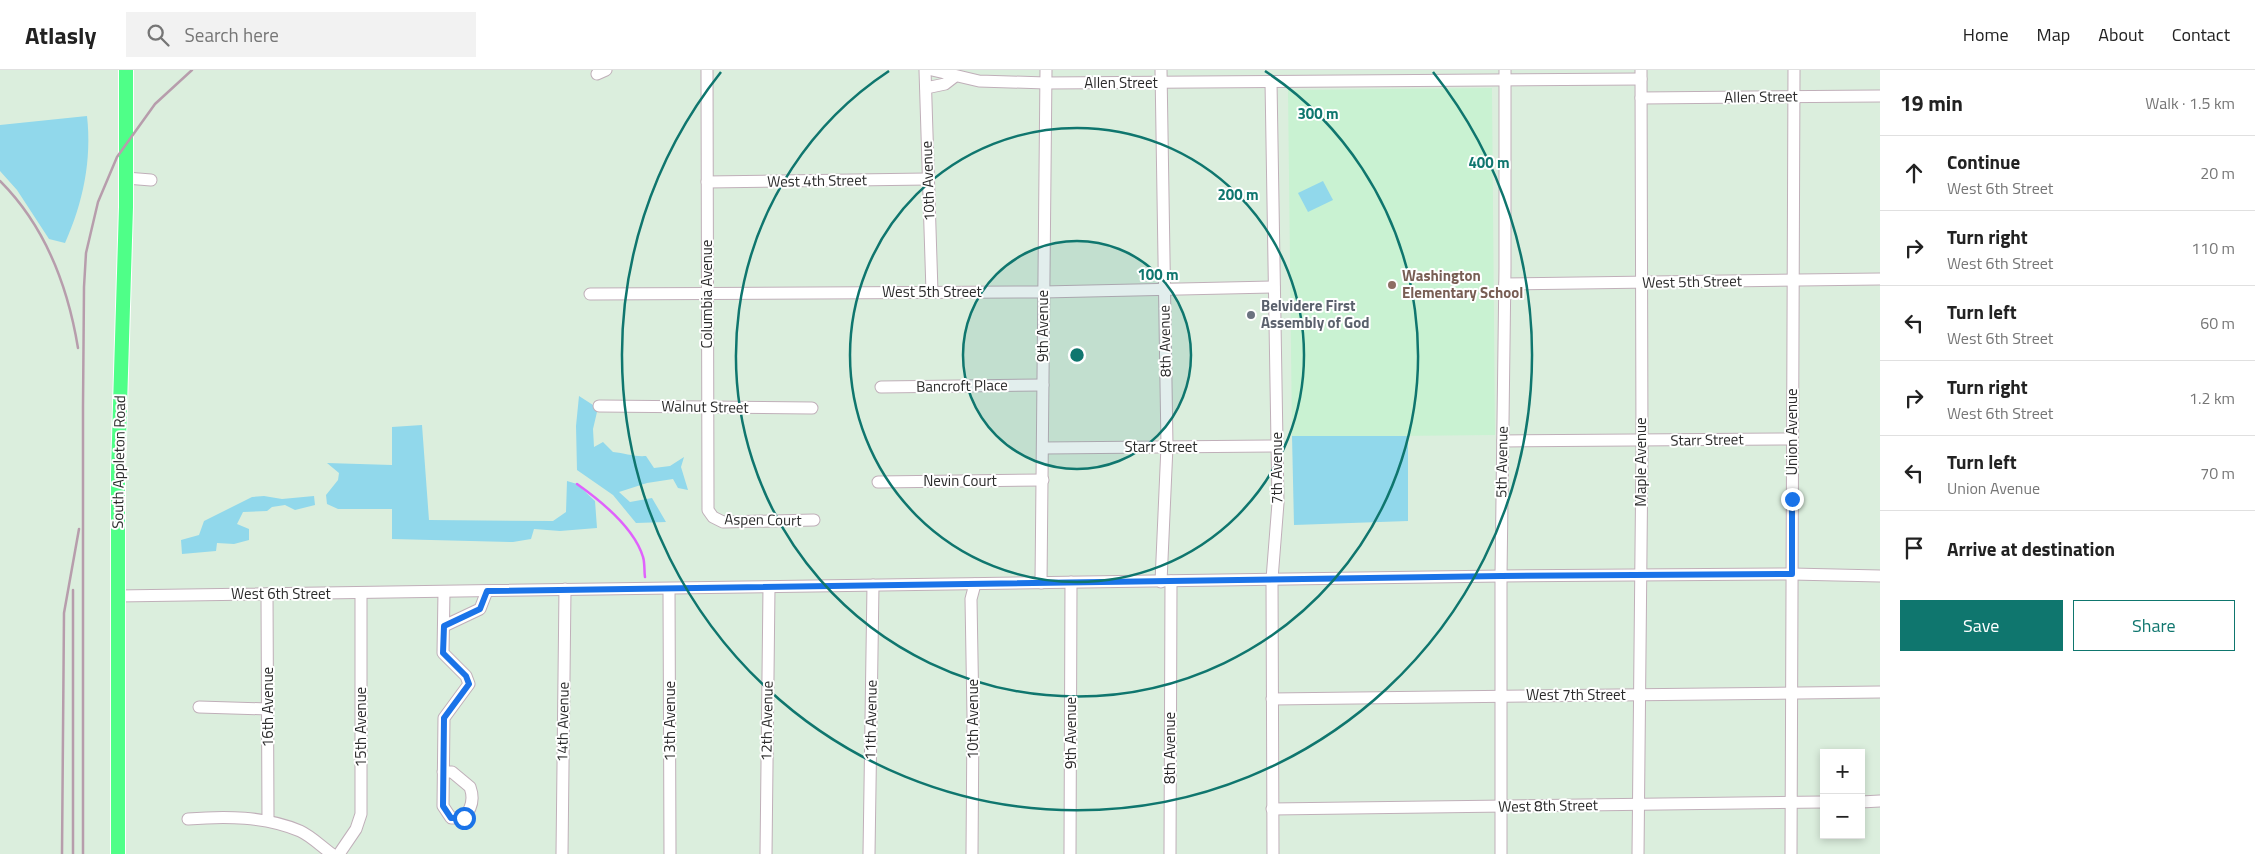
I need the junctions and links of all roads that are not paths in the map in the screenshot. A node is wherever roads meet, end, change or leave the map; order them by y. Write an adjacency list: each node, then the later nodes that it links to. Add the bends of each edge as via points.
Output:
1 (126, 70): 18 (main road, South Appleton Road)
2 (706, 70): 21 (street, Columbia Avenue)
3 (925, 70): 14 (street, 10th Avenue)
4 (932, 70): 10 (street, Allen Street)
5 (1046, 70): 12 (street, 9th Avenue)
6 (1161, 70): 13 (street, 8th Avenue)
7 (1794, 70): 16 (street, Union Avenue)
8 (1641, 74): 9 (street, Allen Street); 17 (street, Maple Avenue)
9 (1505, 75): 11 (street, Allen Street); 25 (street, 5th Avenue)
10 (954, 77): 12 (street, Allen Street, via 987,82); 14 (street, via 945,84)
11 (1271, 82): 13 (street, Allen Street); 26 (street, 7th Avenue)
12 (1046, 83): 13 (street, Allen Street); 29 (street, 9th Avenue)
13 (1161, 83): 27 (street, 8th Avenue)
14 (926, 88): 19 (street, 10th Avenue)
15 (1880, 96): 16 (street, Allen Street)
16 (1794, 97): 17 (street, Allen Street); 23 (street, Union Avenue)
17 (1641, 98): 24 (street, Maple Avenue)
18 (126, 178): 20 (street); 64 (main road, South Appleton Road)
19 (927, 179): 21 (street, West 4th Street); 28 (street, 10th Avenue)
20 (151, 180)
21 (707, 182): 31 (street, Columbia Avenue)
22 (1880, 279): 23 (street, West 5th Street)
23 (1792, 280): 24 (street, West 5th Street); 37 (street, Union Avenue)
24 (1642, 283): 25 (street, West 5th Street); 39 (street, Maple Avenue)
25 (1505, 284): 38 (street, 5th Avenue)
26 (1274, 287): 27 (street, West 5th Street); 41 (street, 7th Avenue)
27 (1164, 290): 29 (street, West 5th Street); 40 (street, 8th Avenue)
28 (932, 292): 29 (street, West 5th Street); 31 (street, West 5th Street)
29 (1043, 292): 32 (street, 9th Avenue)
30 (590, 294): 31 (street, West 5th Street)
31 (706, 295): 35 (street, Columbia Avenue)
32 (1043, 385): 33 (street, Bancroft Place); 42 (street, 9th Avenue)
33 (881, 387)
34 (598, 406): 35 (street, Walnut Street)
35 (707, 407): 36 (street, Walnut Street); 45 (street, Columbia Avenue, via 708,510)
36 (812, 408)
37 (1792, 439): 39 (street, Starr Street); 47 (street, Union Avenue)
38 (1503, 441): 39 (street, Starr Street); 48 (street, 5th Avenue)
39 (1642, 441): 49 (street, Maple Avenue)
40 (1166, 446): 41 (street, Starr Street); 42 (street, Starr Street); 53 (street, 8th Avenue)
41 (1278, 446): 51 (street, 7th Avenue, via 1278,504)
42 (1043, 448): 43 (street, 9th Avenue)
43 (1043, 480): 44 (street, Nevin Court); 54 (street, 9th Avenue)
44 (878, 482)
45 (713, 517): 46 (street, Aspen Court, via 723,522)
46 (814, 520)
47 (1792, 574): 49 (street, West 6th Street); 50 (street, West 6th Street); 67 (street, Union Avenue)
48 (1501, 576): 49 (street, West 6th Street); 51 (street, West 6th Street); 69 (street, 5th Avenue)
49 (1640, 576): 68 (street, Maple Avenue)
50 (1880, 576)
51 (1272, 579): 53 (street, West 6th Street); 70 (street, 7th Avenue)
52 (1071, 582): 53 (street, West 6th Street); 54 (street, West 6th Street); 91 (street, 9th Avenue)
53 (1166, 582): 92 (street, 8th Avenue)
54 (1041, 583): 55 (street, West 6th Street)
55 (975, 584): 56 (street, West 6th Street); 90 (street, 10th Avenue, via 971,598 974,716)
56 (873, 585): 57 (street, West 6th Street); 89 (street, 11th Avenue)
57 (769, 587): 59 (street, West 6th Street); 88 (street, 12th Avenue)
58 (565, 589): 59 (street, West 6th Street); 60 (street, West 6th Street); 86 (street, 14th Avenue)
59 (669, 589): 87 (street, 13th Avenue)
60 (487, 591): 61 (street, West 6th Street); 65 (street, via 480,609)
61 (444, 592): 63 (street, West 6th Street); 65 (street)
62 (268, 594): 63 (street, West 6th Street); 64 (street, West 6th Street); 72 (street, 16th Avenue)
63 (361, 594): 85 (street, 15th Avenue, via 361,814 356,830)
64 (117, 596): 83 (main road, South Appleton Road)
65 (444, 626): 73 (street, via 443,653 466,676 469,684 444,718)
66 (1880, 692): 67 (street, West 7th Street)
67 (1791, 693): 68 (street, West 7th Street); 74 (street, Union Avenue)
68 (1639, 695): 69 (street, West 7th Street); 78 (street, Maple Avenue)
69 (1501, 696): 70 (street, West 7th Street); 79 (street, 5th Avenue)
70 (1272, 699): 80 (street, 7th Avenue)
71 (199, 708): 72 (street)
72 (268, 709): 82 (street, 16th Avenue)
73 (443, 772)
74 (1791, 802): 75 (street, West 8th Street); 78 (street, West 8th Street); 96 (street, Union Avenue)
75 (1820, 802)
76 (1865, 802): 77 (street)
77 (1880, 802)
78 (1639, 805): 79 (street, West 8th Street); 95 (street, Maple Avenue)
79 (1502, 807): 80 (street, West 8th Street); 94 (street, 5th Avenue)
80 (1272, 809): 93 (street, 7th Avenue)
81 (188, 820): 82 (street)
82 (268, 820): 84 (street, via 302,832)
83 (118, 854)
84 (332, 854)
85 (339, 854)
86 (562, 854)
87 (670, 854)
88 (766, 854)
89 (869, 854)
90 (972, 854)
91 (1070, 854)
92 (1170, 854)
93 (1273, 854)
94 (1501, 854)
95 (1638, 854)
96 (1791, 854)

